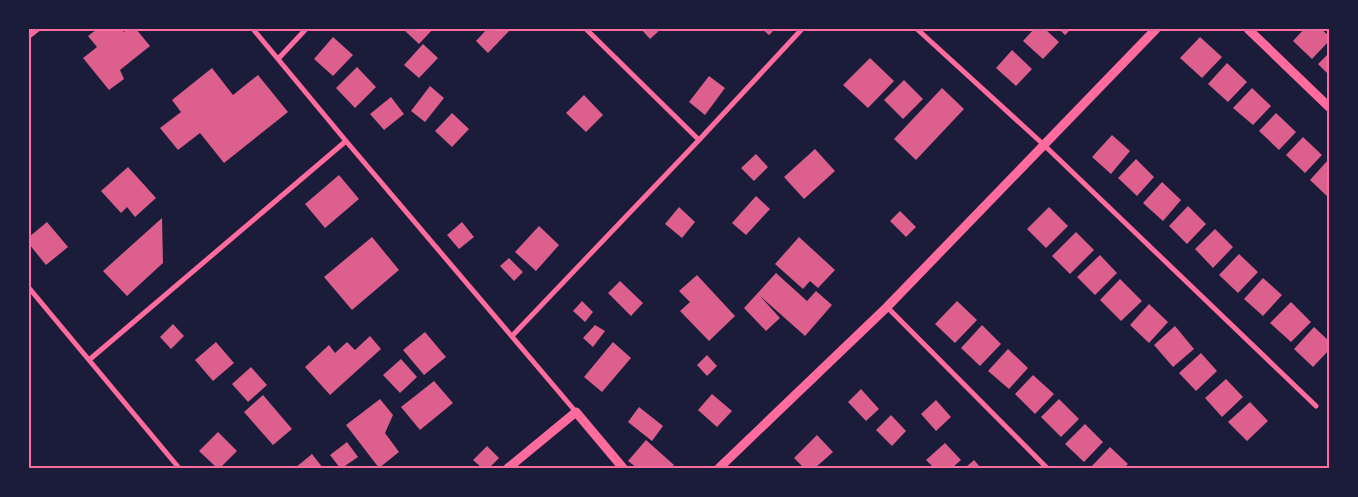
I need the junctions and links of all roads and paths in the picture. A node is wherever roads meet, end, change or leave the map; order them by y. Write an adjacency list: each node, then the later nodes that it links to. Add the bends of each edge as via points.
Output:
1 (38, 29): 9 (street)
2 (253, 29): 10 (street)
3 (306, 29): 10 (street)
4 (586, 29): 12 (street)
5 (802, 29): 12 (street)
6 (917, 29): 14 (street)
7 (1156, 29): 14 (street)
8 (1248, 29): 11 (street)
9 (29, 36)
10 (278, 59): 13 (street)
11 (1329, 107)
12 (699, 140): 17 (street)
13 (346, 141): 17 (street); 18 (street)
14 (1044, 145): 16 (street); 19 (street)
15 (29, 288): 18 (street)
16 (888, 308): 24 (street); 25 (street)
17 (512, 336): 20 (street)
18 (89, 360): 21 (street)
19 (1316, 406)
20 (576, 412): 22 (street); 23 (street)
21 (179, 468)
22 (508, 468)
23 (623, 468)
24 (719, 468)
25 (1047, 468)

